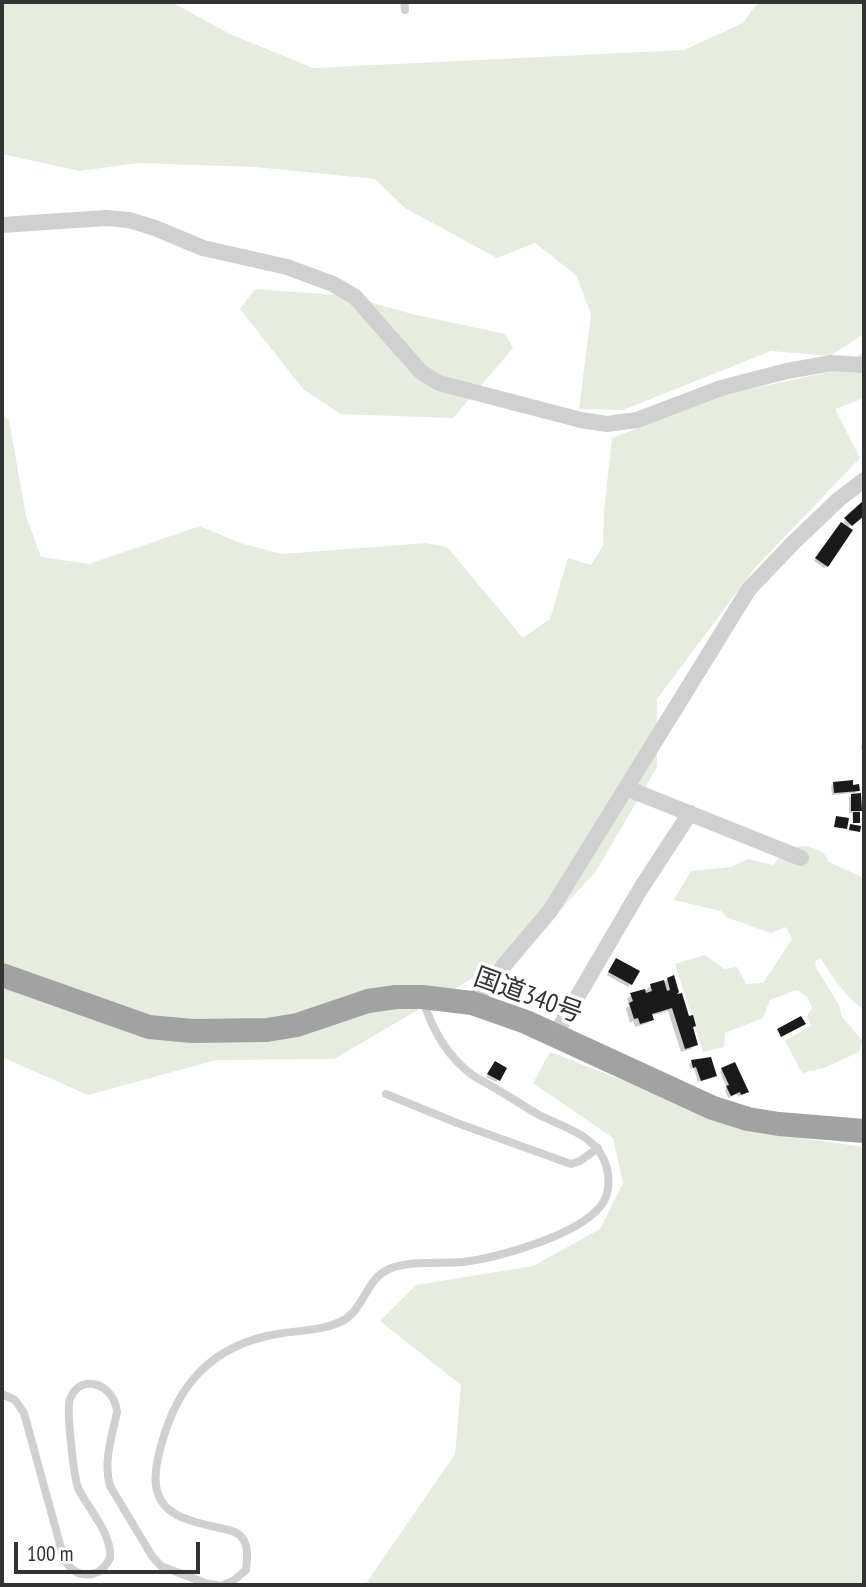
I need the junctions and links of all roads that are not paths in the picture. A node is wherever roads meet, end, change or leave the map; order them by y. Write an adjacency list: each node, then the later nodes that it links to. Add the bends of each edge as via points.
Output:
1 (2, 225): 2 (street, via 129,220 203,248 287,267 355,297 421,372 439,383 581,420 607,424 637,420 721,388 787,371 832,363)
2 (864, 365)
3 (864, 480): 4 (street, via 793,542 749,589)
4 (626, 788): 5 (street); 9 (street, via 550,911)
5 (690, 813): 6 (street); 10 (street)
6 (800, 858)
7 (2, 975): 8 (highway, 国道340号, via 149,1027 192,1031 267,1030 368,1002)
8 (422, 997): 9 (highway, 国道340号); 13 (lane, via 432,1028 471,1074)
9 (472, 1003): 10 (highway, 国道340号)
10 (555, 1035): 12 (highway, 国道340号, via 725,1112 779,1124)
11 (386, 1094): 13 (lane, via 571,1164)
12 (864, 1131)
13 (598, 1148): 16 (lane, via 607,1167 605,1200 576,1227 499,1254 387,1270 376,1278 352,1315 341,1322 241,1343 200,1369 173,1410 155,1474 157,1492 178,1518 234,1531 243,1538 246,1570)
14 (2, 1394): 15 (lane, via 15,1400 24,1413 69,1569 87,1575 100,1571 110,1558 108,1541 77,1487 68,1411 76,1391 97,1384 113,1395 117,1404 107,1461 110,1486 161,1566)
15 (217, 1585)
16 (223, 1585)

